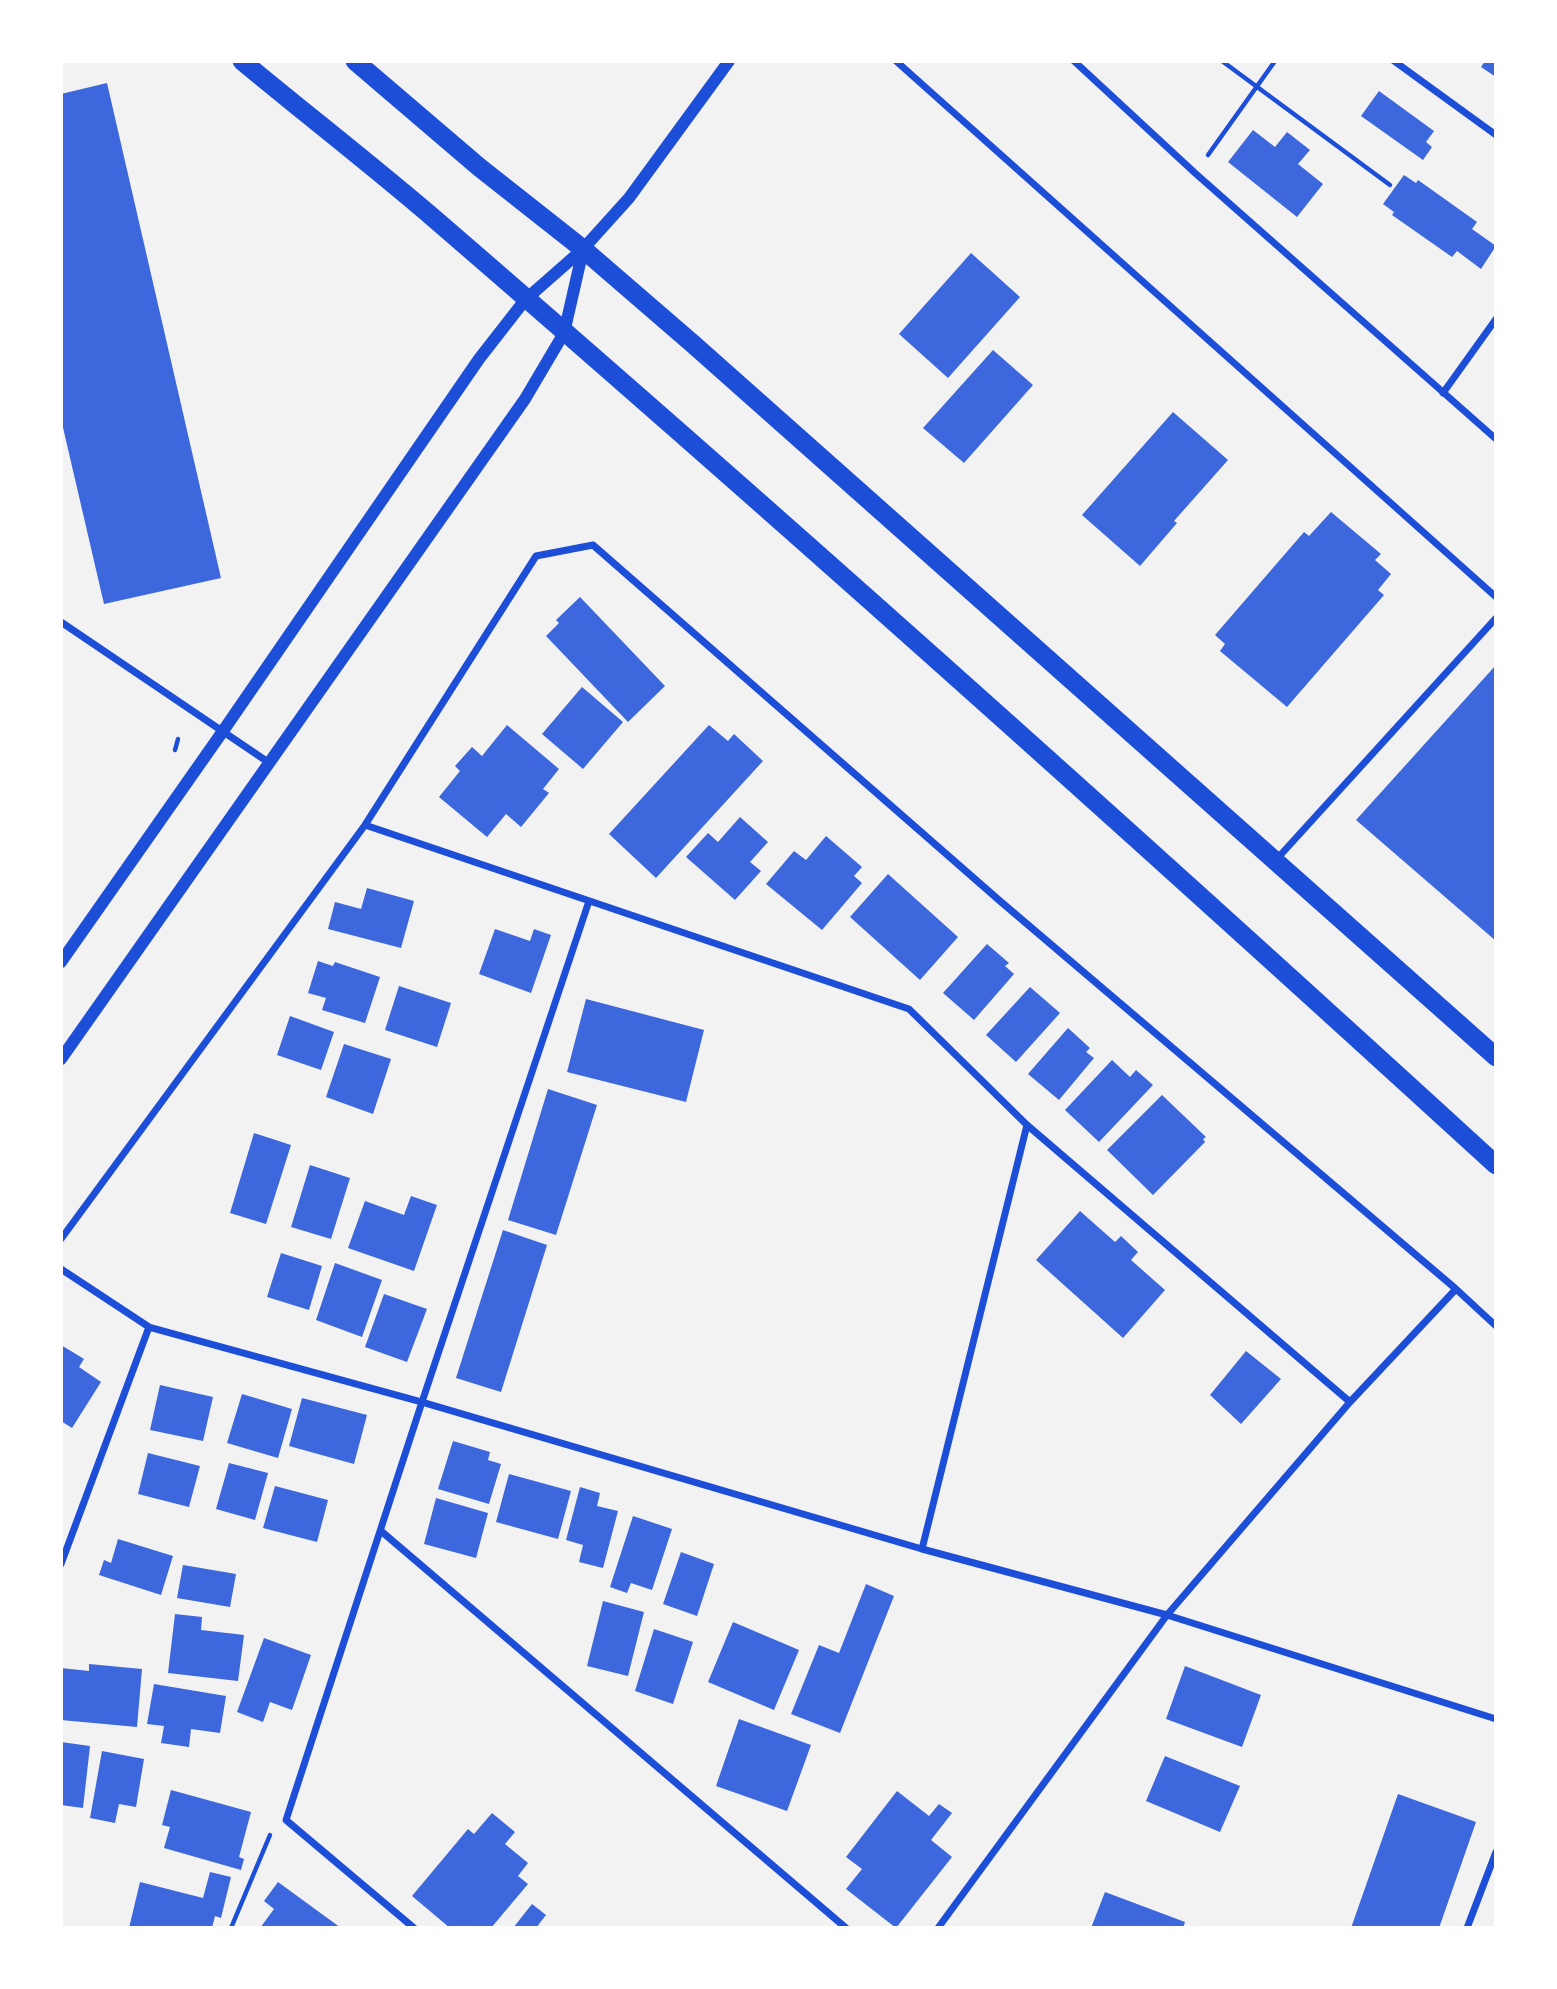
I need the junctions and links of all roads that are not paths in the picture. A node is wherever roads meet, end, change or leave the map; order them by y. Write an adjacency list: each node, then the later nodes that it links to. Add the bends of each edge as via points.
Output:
1 (242, 61): 9 (highway, via 435,219)
2 (355, 61): 8 (highway)
3 (729, 61): 8 (street, via 629,198)
4 (896, 61): 14 (street)
5 (1074, 61): 12 (street)
6 (1394, 61): 7 (street)
7 (1496, 135)
8 (583, 249): 9 (street); 11 (street); 20 (highway)
9 (525, 300): 11 (highway); 17 (street, via 479,359)
10 (1496, 319): 12 (street)
11 (564, 333): 18 (street, via 525,399); 26 (highway, via 1230,922)
12 (1443, 393): 13 (street)
13 (1496, 439)
14 (1496, 597)
15 (1496, 618): 20 (street)
16 (61, 622): 17 (street)
17 (223, 731): 18 (street); 22 (street)
18 (268, 762): 24 (street)
19 (365, 825): 21 (street); 27 (street); 29 (street, via 536,556 593,545 1000,901)
20 (1275, 862): 23 (highway)
21 (589, 901): 25 (street, via 909,1009); 32 (street)
22 (61, 962)
23 (1496, 1057)
24 (61, 1059)
25 (1027, 1125): 33 (street); 35 (street)
26 (1496, 1165)
27 (61, 1239)
28 (61, 1269): 31 (street)
29 (1456, 1289): 30 (street); 33 (street)
30 (1496, 1326)
31 (149, 1327): 32 (street); 36 (street)
32 (422, 1402): 34 (street); 35 (street)
33 (1350, 1402): 37 (street)
34 (381, 1531): 40 (street, via 286,1820); 41 (street)
35 (922, 1549): 37 (street)
36 (61, 1564)
37 (1167, 1615): 38 (street); 42 (street)
38 (1496, 1719)
39 (1496, 1852): 43 (street)
40 (414, 1928)
41 (846, 1928)
42 (938, 1928)
43 (1467, 1928)

